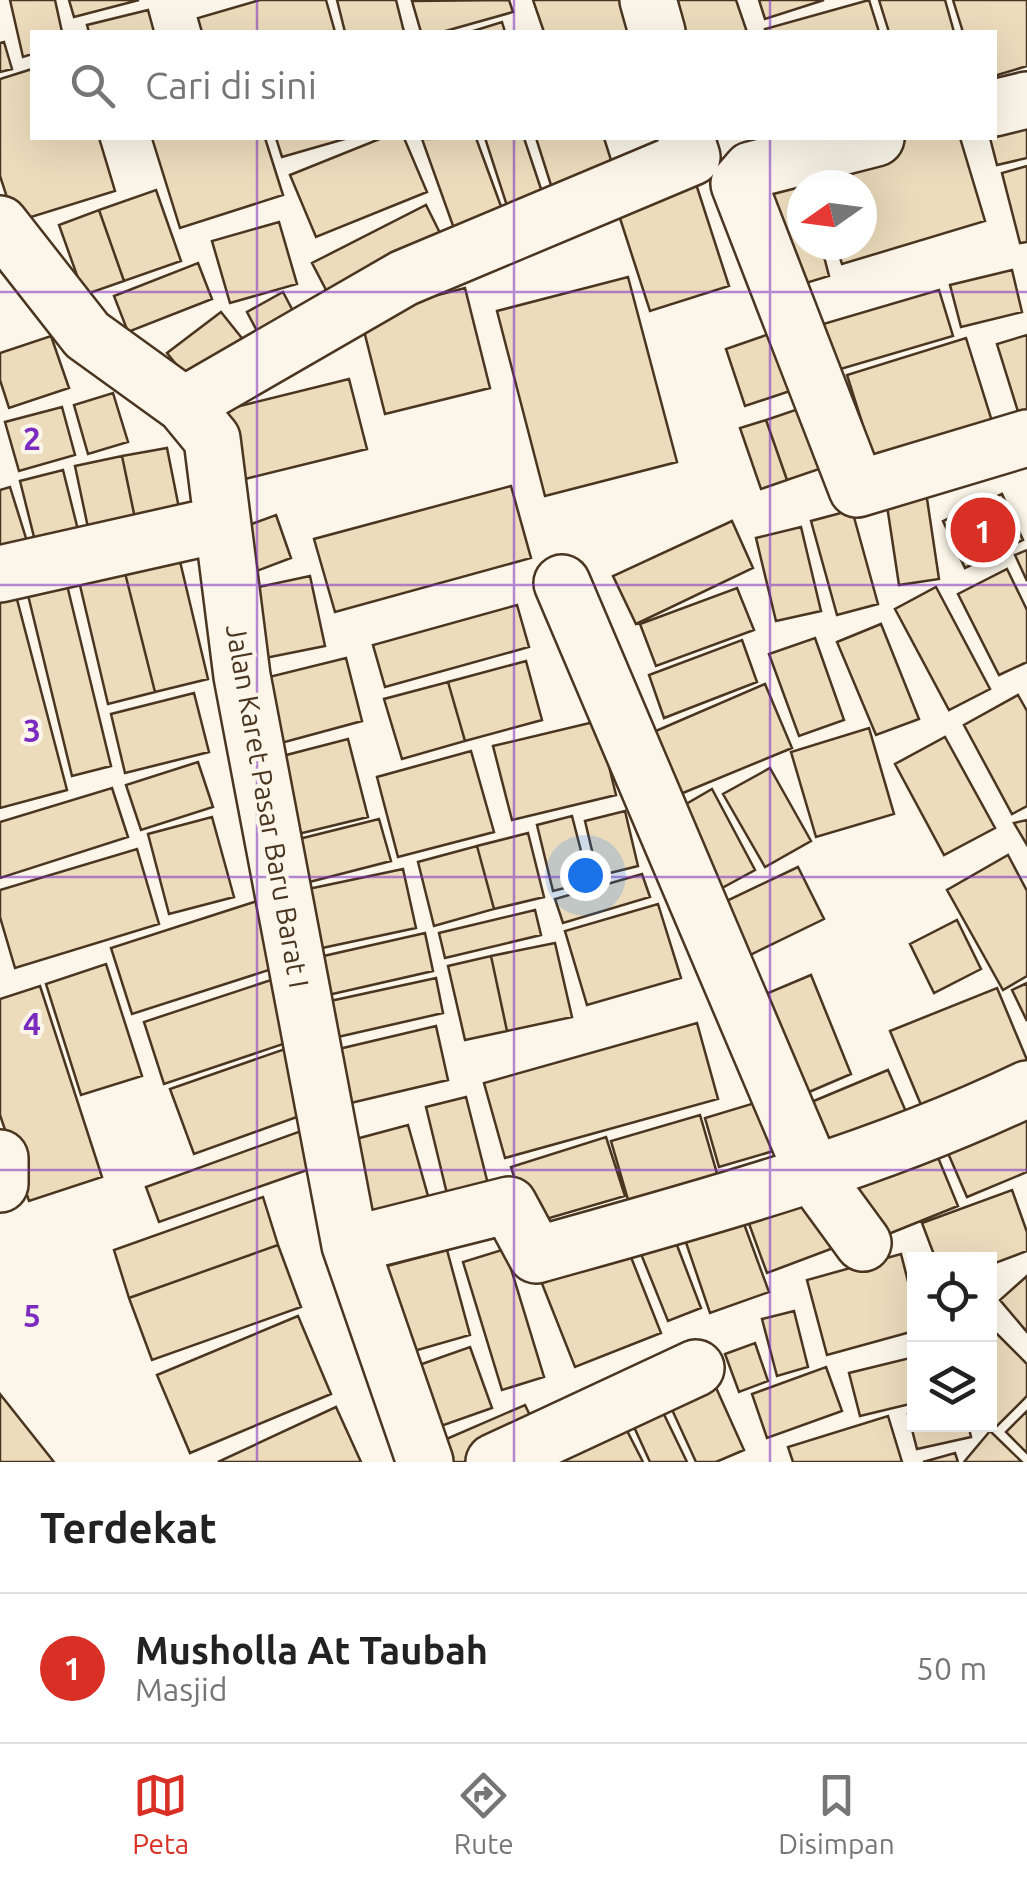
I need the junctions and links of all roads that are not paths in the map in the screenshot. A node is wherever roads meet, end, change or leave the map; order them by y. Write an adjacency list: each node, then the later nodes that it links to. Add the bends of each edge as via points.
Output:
1 (648, 0): 2 (street)
2 (656, 30)
3 (1027, 100): 4 (street)
4 (997, 107)
5 (687, 140): 8 (street, via 692,157 404,278)
6 (868, 140): 9 (street, via 750,170 740,184 857,489)
7 (0, 224): 8 (street, Jalan Karet Pasar Baru Barat I, via 86,336)
8 (184, 404): 10 (street, Jalan Karet Pasar Baru Barat I, via 212,439)
9 (1027, 438)
10 (222, 524): 11 (street); 18 (street, Jalan Karet Pasar Baru Barat I, via 242,676)
11 (0, 574)
12 (562, 583): 15 (street)
13 (1027, 1089): 15 (street)
14 (0, 1158): 16 (street)
15 (814, 1176): 17 (street); 18 (street, via 536,1255 510,1205)
16 (0, 1184)
17 (863, 1243)
18 (350, 1245): 20 (street, Jalan Karet Pasar Baru Barat I)
19 (696, 1368): 21 (street)
20 (425, 1462)
21 (494, 1462)

